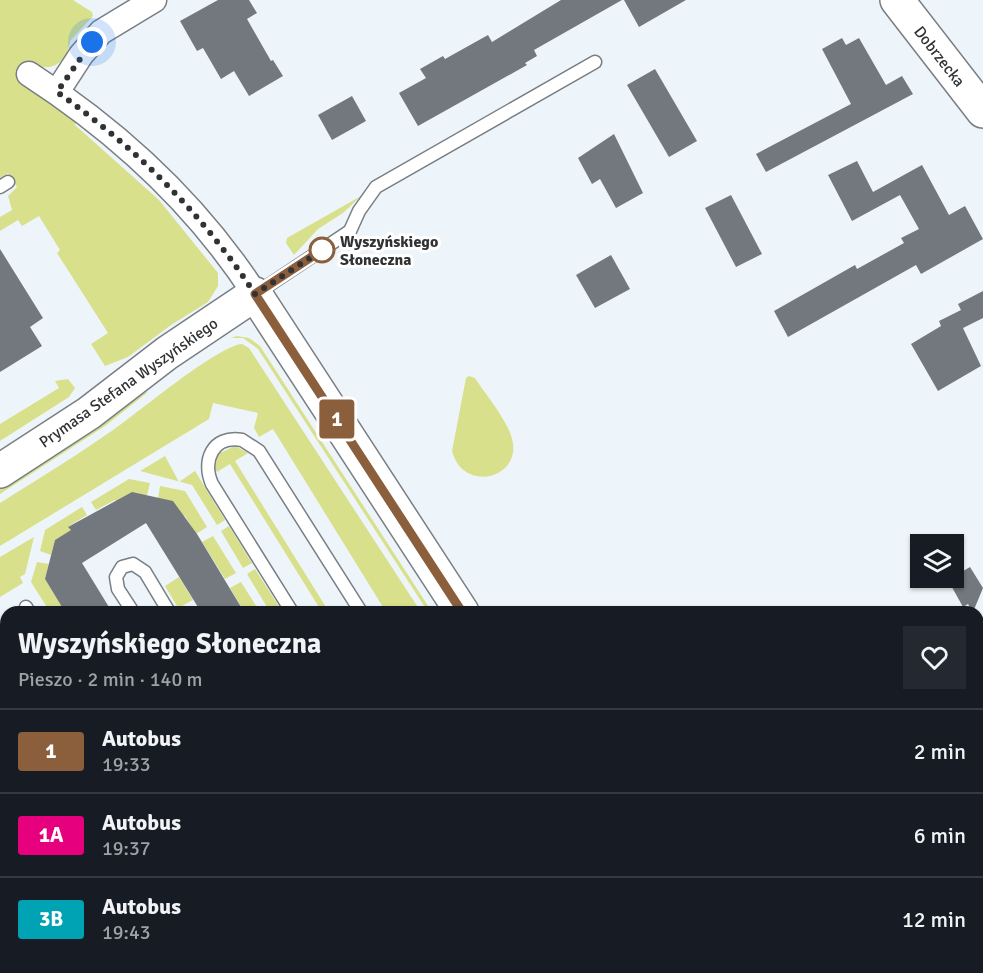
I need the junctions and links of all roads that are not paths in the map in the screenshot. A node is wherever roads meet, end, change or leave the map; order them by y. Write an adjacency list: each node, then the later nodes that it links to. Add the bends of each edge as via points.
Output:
1 (154, 0): 5 (street, via 101,32)
2 (897, 0): 6 (street, Dobrzecka)
3 (595, 62): 7 (lane, via 376,187 350,231)
4 (29, 74): 5 (street)
5 (57, 92): 7 (street, via 128,146 181,196)
6 (983, 111)
7 (255, 294): 8 (street, Prymasa Stefana Wyszyńskiego, via 167,353 89,413); 13 (street)
8 (0, 471)
9 (129, 606): 10 (lane, via 118,589 116,577 122,567 133,564 145,572)
10 (165, 606)
11 (288, 606): 12 (lane, via 210,478 209,455 222,442 242,440 259,451)
12 (357, 606)
13 (458, 606)

